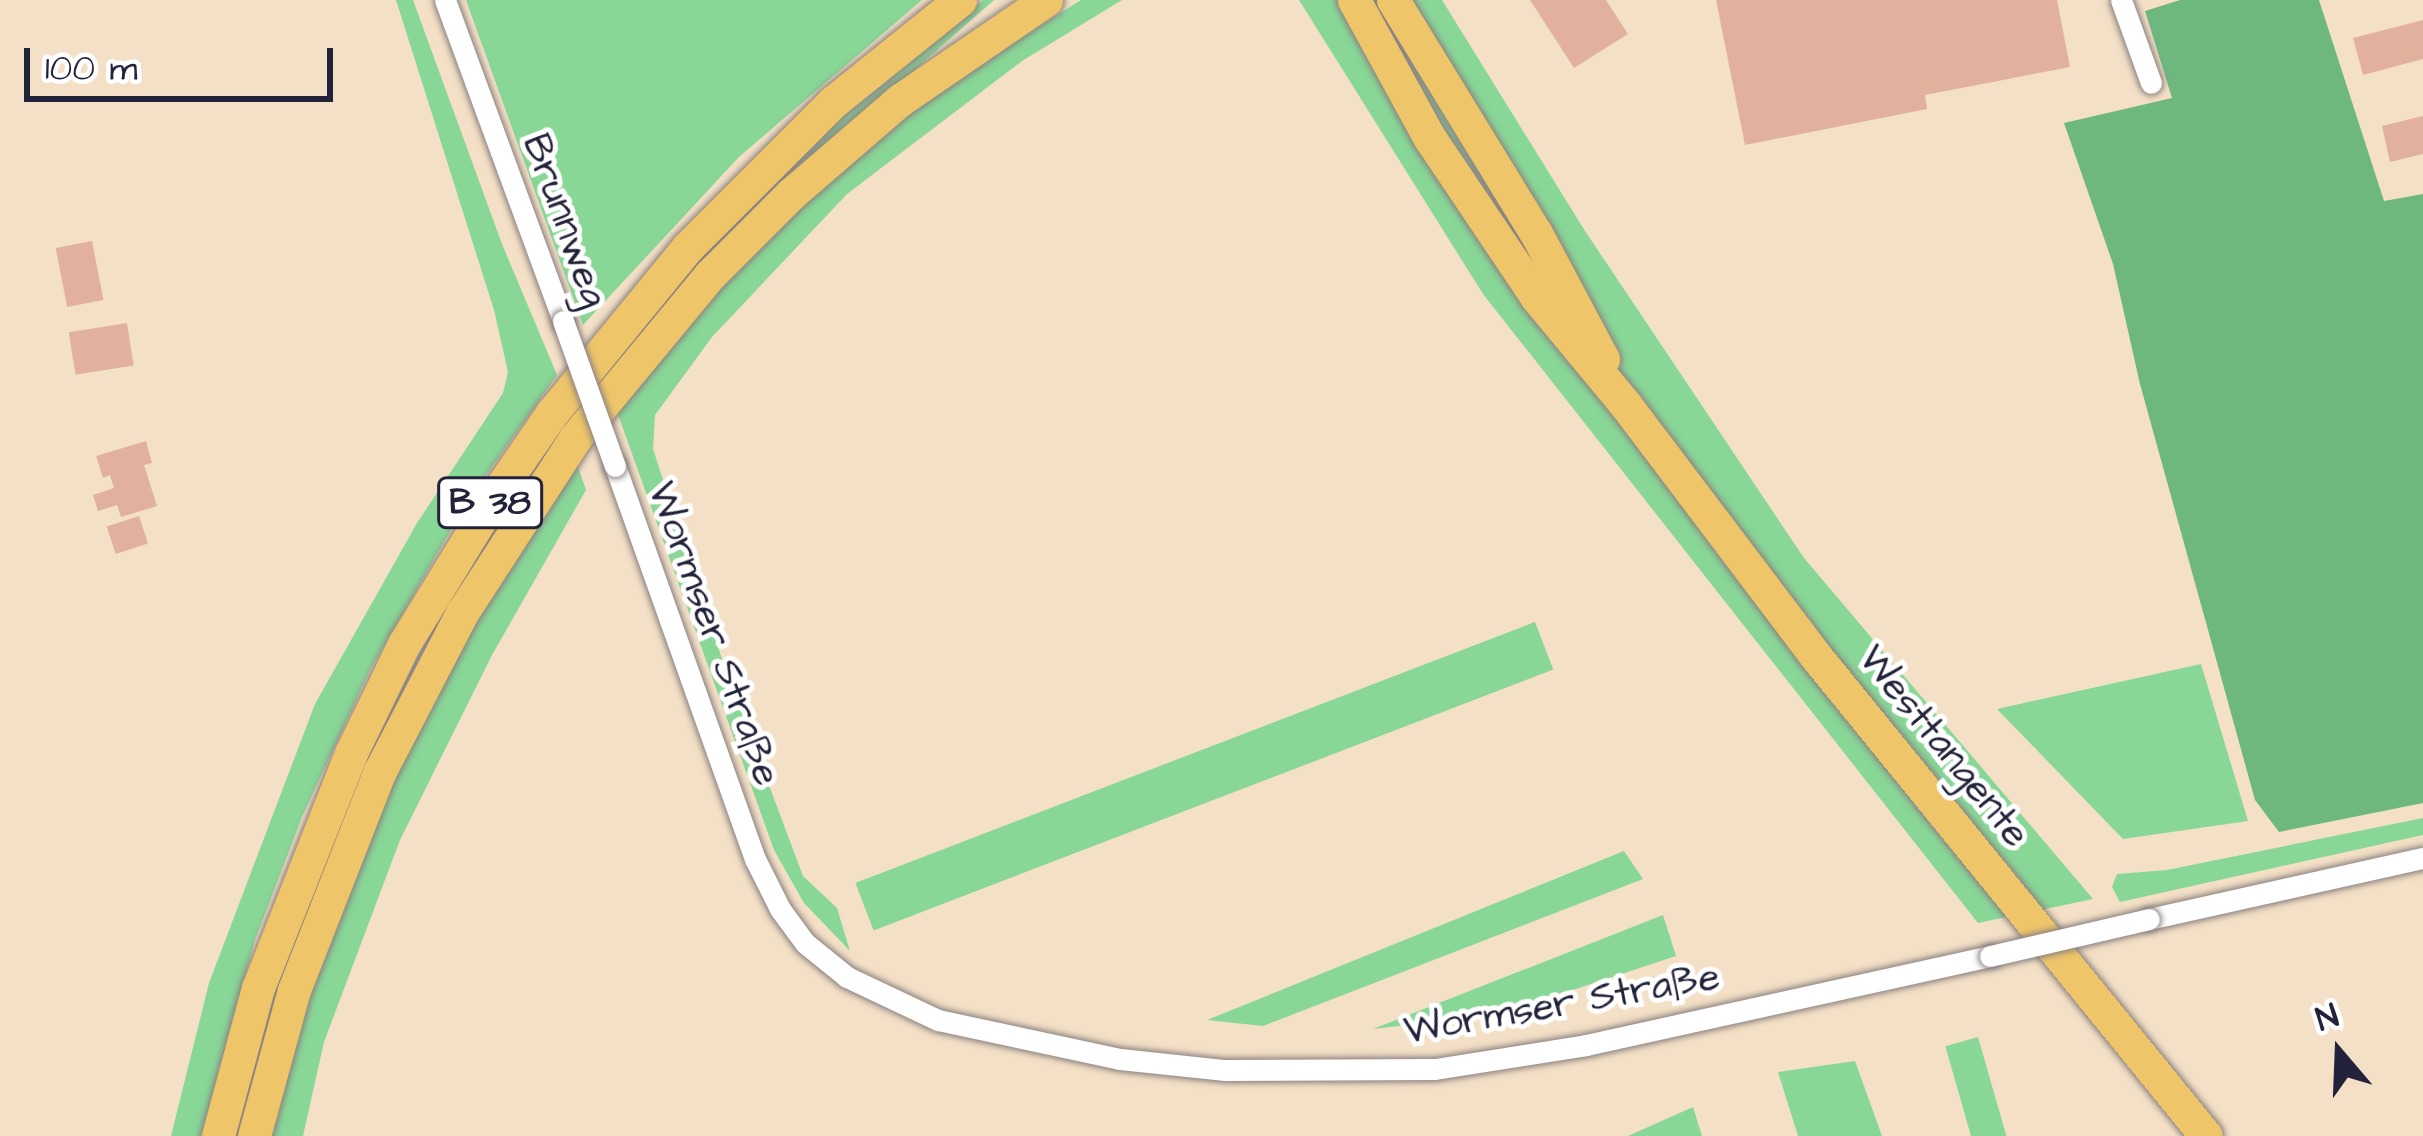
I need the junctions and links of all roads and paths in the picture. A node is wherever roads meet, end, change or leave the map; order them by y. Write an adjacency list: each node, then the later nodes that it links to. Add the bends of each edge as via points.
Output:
1 (445, 0): 9 (street, Brunnweg, bridge)
2 (960, 0): 11 (main road, B 38, via 833,102 688,247 494,497 404,644 344,770 258,988)
3 (1046, 0): 12 (main road, B 38, via 900,100 791,194 710,275 575,438 462,613 380,771 294,990)
4 (1354, 0): 8 (main road, Westtangente, via 1481,217)
5 (1393, 0): 8 (main road, Westtangente, via 1556,269)
6 (2121, 0): 7 (street)
7 (2151, 83)
8 (1625, 404): 13 (main road, Westtangente, via 1828,673)
9 (615, 466): 10 (street, Wormser Straße, bridge, via 780,909 805,943 848,977 938,1020 1020,1040 1162,1064 1435,1069 1586,1046)
10 (2423, 858)
11 (218, 1136)
12 (254, 1136)
13 (2206, 1136)

